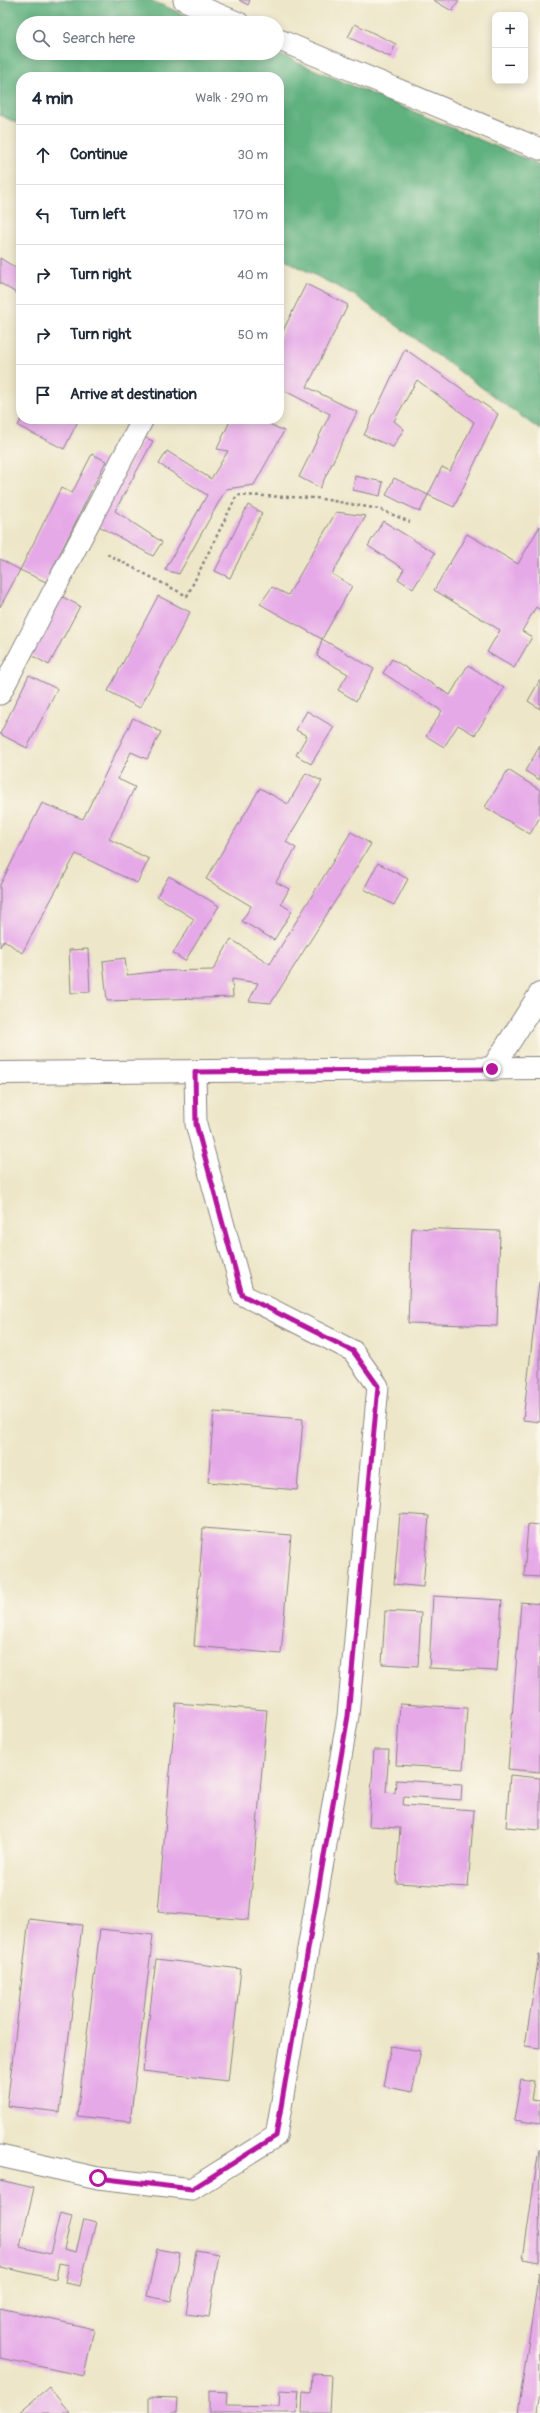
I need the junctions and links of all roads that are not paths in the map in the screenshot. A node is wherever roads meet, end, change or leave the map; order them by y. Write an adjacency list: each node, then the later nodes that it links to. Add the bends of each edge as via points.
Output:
1 (184, 0): 2 (lane)
2 (222, 16)
3 (284, 42): 4 (lane)
4 (540, 149)
5 (140, 424): 6 (lane)
6 (0, 694)
7 (540, 994): 9 (main road)
8 (540, 1068): 9 (main road)
9 (492, 1069): 10 (main road)
10 (195, 1072): 11 (main road); 12 (lane, via 196,1124 242,1295 353,1351 378,1386 348,1716 276,2136 192,2189 98,2178)
11 (0, 1073)
12 (0, 2156)

